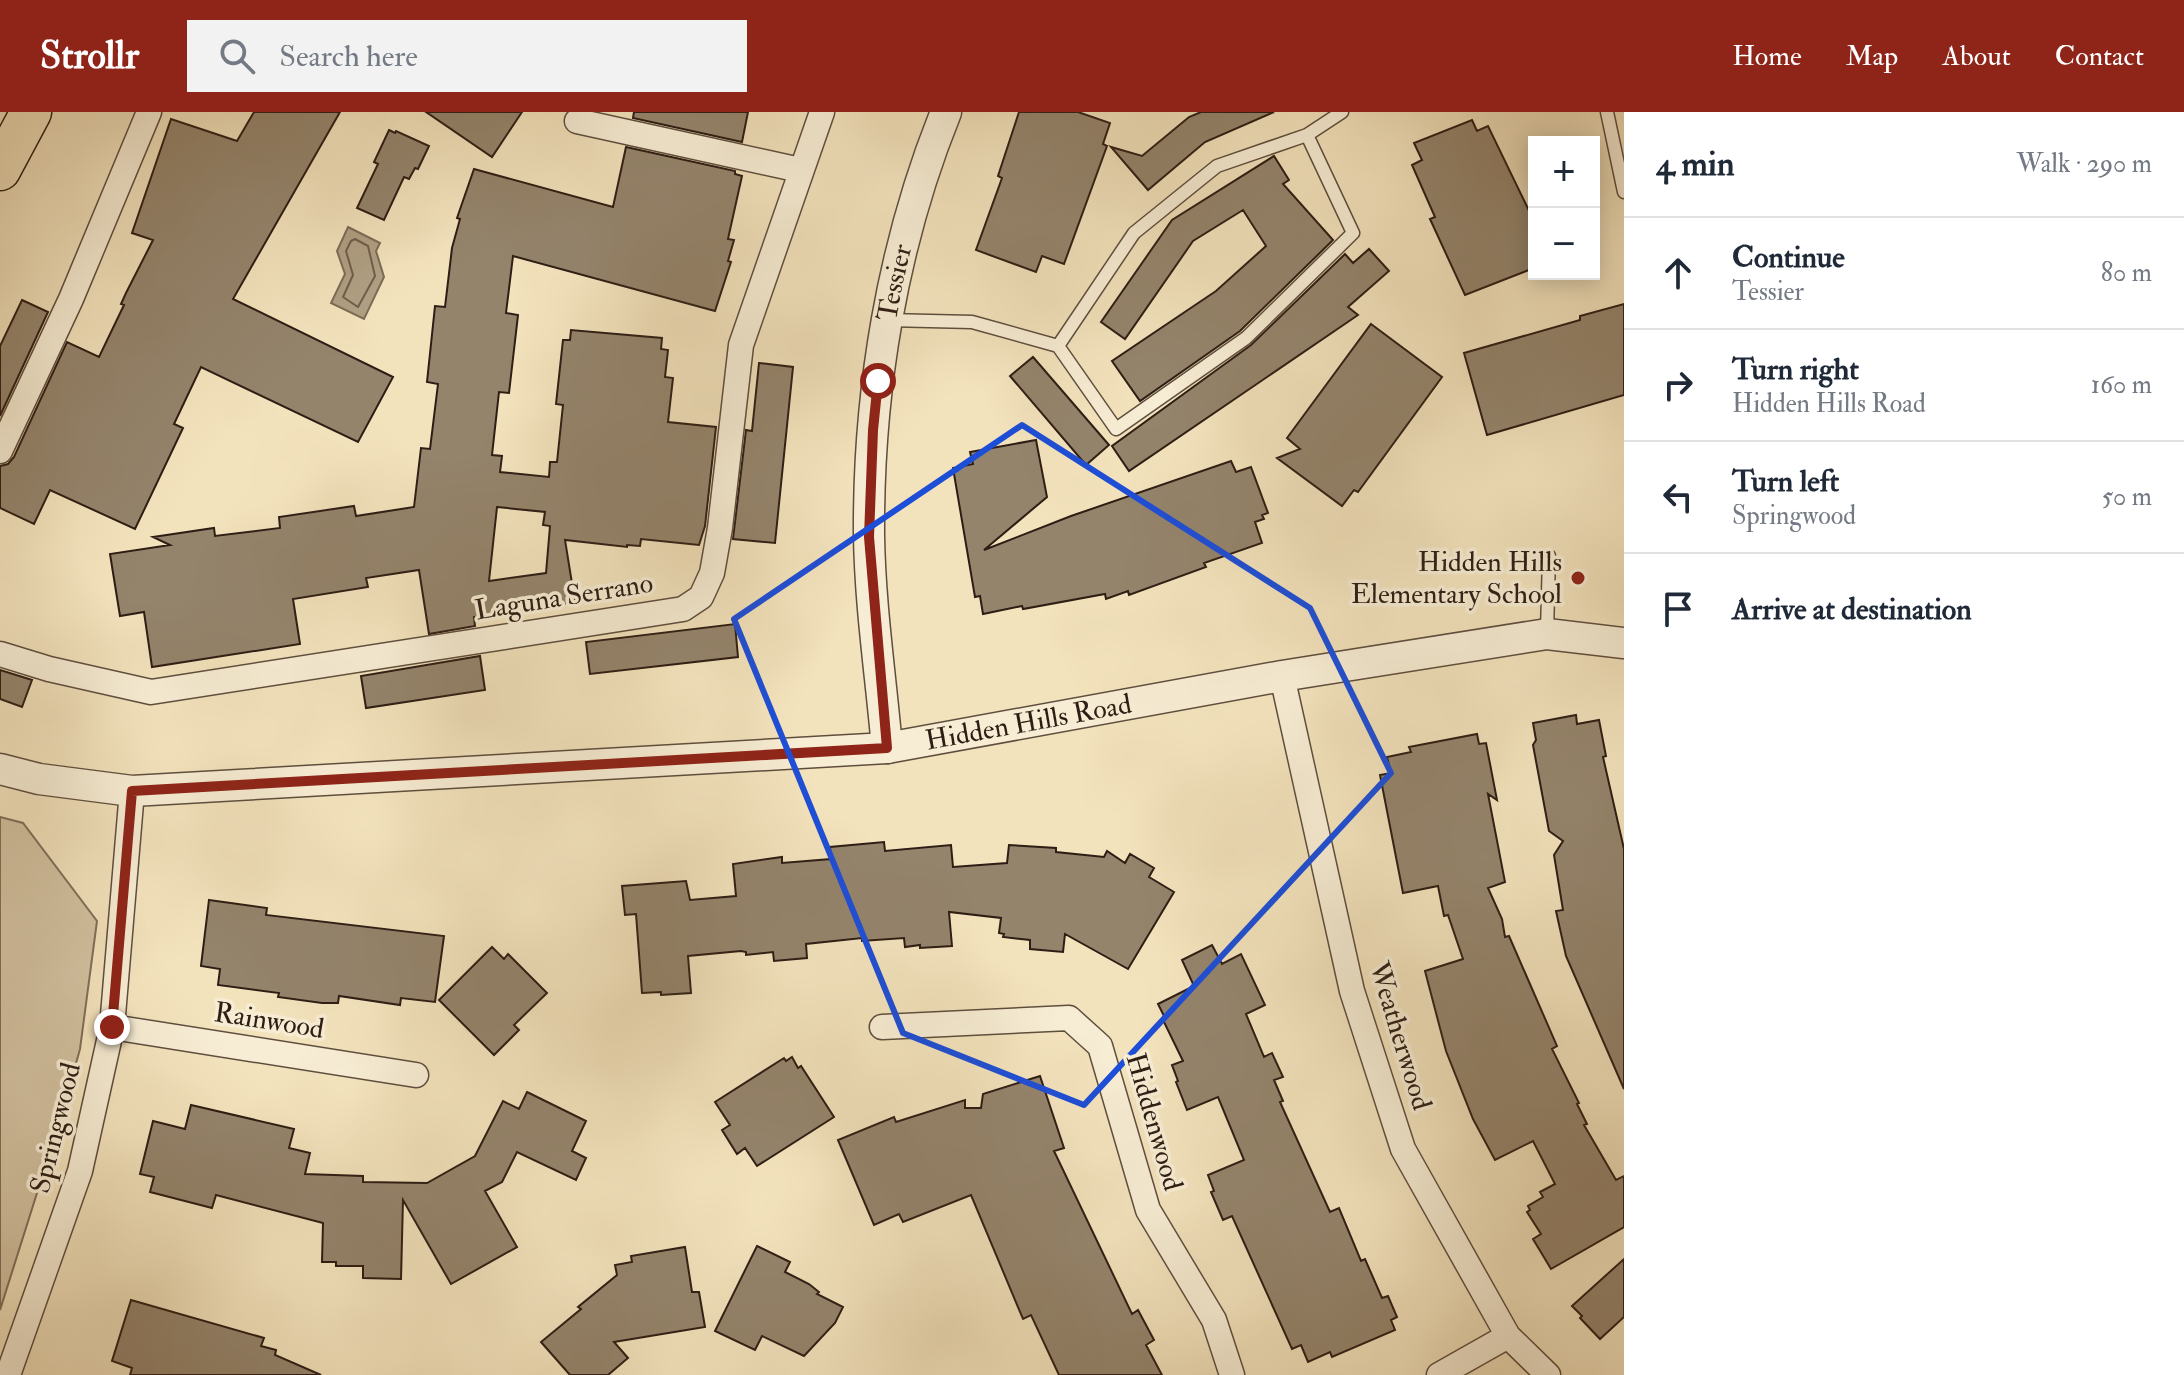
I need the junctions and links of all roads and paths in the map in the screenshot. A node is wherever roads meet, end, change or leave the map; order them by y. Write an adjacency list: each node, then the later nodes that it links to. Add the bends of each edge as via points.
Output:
1 (31, 112): 9 (main road)
2 (149, 112): 14 (street)
3 (822, 112): 10 (street, Laguna Serrano)
4 (946, 112): 12 (street, Tessier, via 911,215)
5 (1342, 112): 8 (lane)
6 (1607, 112): 11 (lane)
7 (577, 121): 10 (street)
8 (1307, 135): 13 (lane, via 1217,166 1134,233); 13 (lane, via 1353,233 1246,338 1116,429)
9 (0, 170)
10 (800, 170): 18 (street, Laguna Serrano, via 741,345 712,573 701,597 683,609 151,692)
11 (1624, 192)
12 (887, 320): 13 (lane, via 972,322); 20 (street, Tessier, via 873,430 869,537)
13 (1058, 346)
14 (0, 451)
15 (1549, 556): 16 (lane)
16 (1547, 634): 17 (street, Hidden Hills Road); 19 (street, Hidden Hills Road)
17 (1624, 643)
18 (0, 654)
19 (1282, 676): 20 (street, Hidden Hills Road); 26 (street, Weatherwood, via 1352,991 1403,1149)
20 (887, 748): 22 (street, Hidden Hills Road)
21 (0, 769): 22 (street, Hidden Hills Road)
22 (132, 791): 23 (street, Springwood)
23 (112, 1027): 25 (street, Rainwood); 27 (street, Springwood, via 80,1171)
24 (882, 1027): 28 (street, Hiddenwood, via 1069,1018 1100,1046 1148,1210 1214,1320)
25 (416, 1075)
26 (1508, 1336): 29 (street); 30 (street, Weatherwood)
27 (8, 1375)
28 (1232, 1375)
29 (1439, 1375)
30 (1548, 1375)

